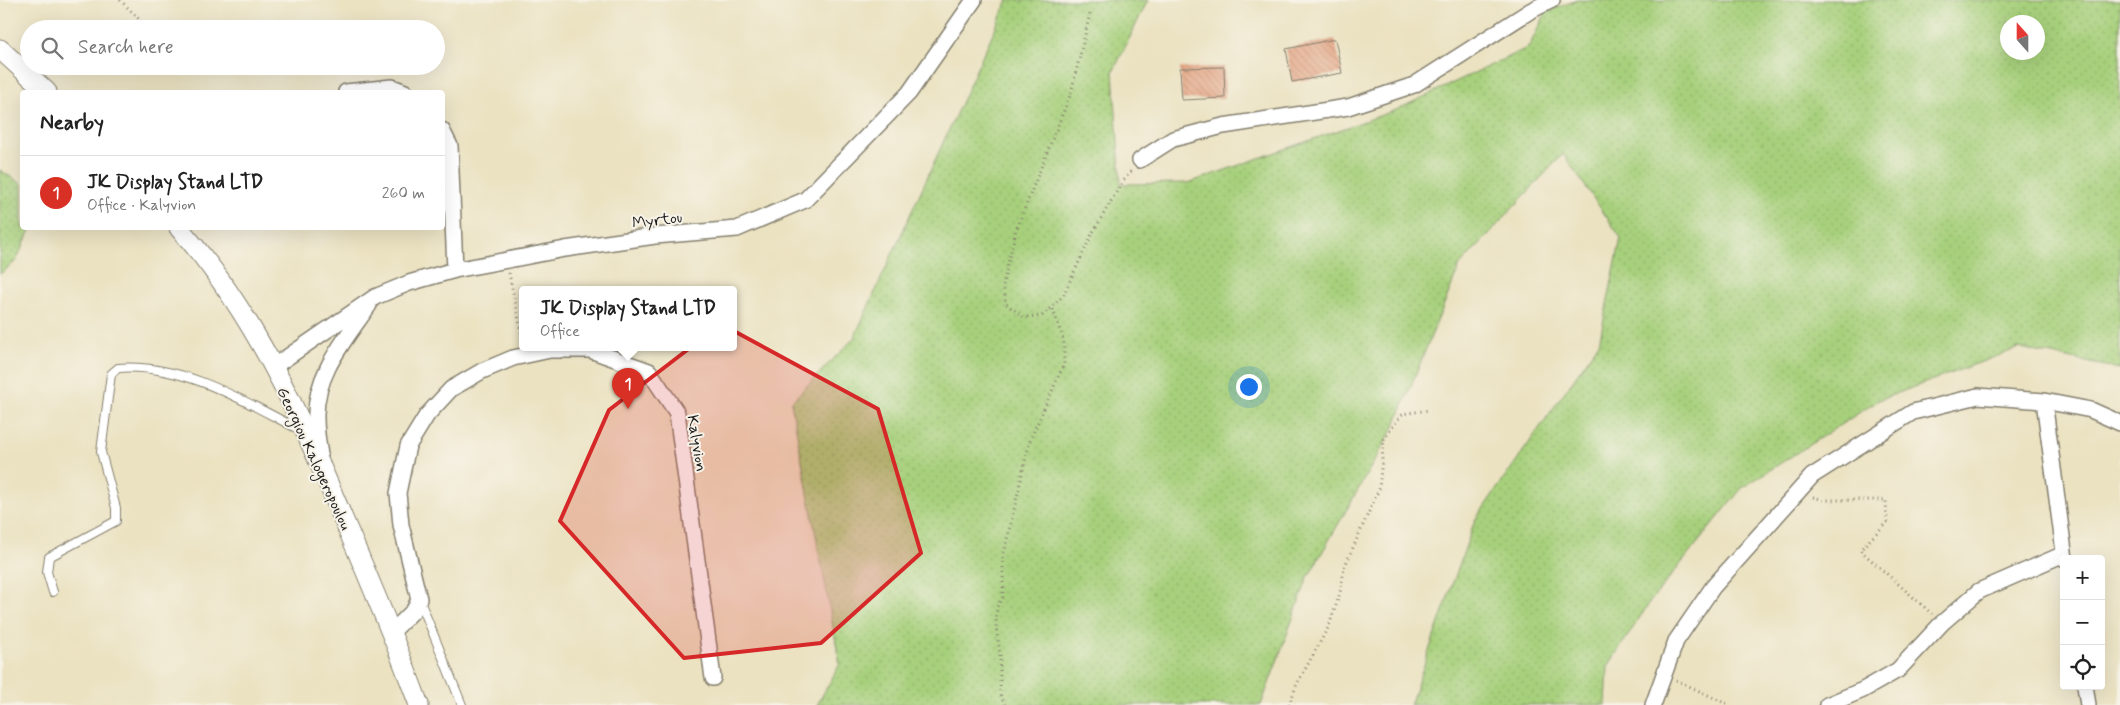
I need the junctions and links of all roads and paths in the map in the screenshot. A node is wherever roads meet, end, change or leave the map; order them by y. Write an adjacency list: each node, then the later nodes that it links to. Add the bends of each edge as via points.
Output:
1 (120, 0): 6 (path)
2 (974, 0): 16 (street, Myrtou, via 909,93 806,200 737,229 655,236)
3 (1552, 0): 4 (street)
4 (1527, 5): 14 (street, via 1414,85 1348,107 1223,126 1173,140)
5 (1090, 14): 19 (path, via 1071,93 1016,230 1003,284 1006,304 1024,317 1042,316)
6 (140, 20)
7 (0, 49): 8 (street)
8 (20, 67)
9 (28, 75): 10 (street)
10 (45, 90)
11 (369, 90): 12 (street)
12 (398, 90)
13 (445, 136): 16 (street, via 450,146)
14 (1140, 160): 19 (path, via 1121,184 1092,234 1064,296)
15 (181, 230): 23 (street, Georgiou Kalogeropoulou, via 239,306)
16 (455, 270): 18 (street, Myrtou)
17 (510, 280): 20 (path)
18 (374, 297): 23 (street, Myrtou); 28 (street, via 339,346 321,388 316,418)
19 (1052, 307): 41 (path, via 1064,341 1064,364 1030,440 1003,557 1004,597 997,607 1000,694)
20 (519, 322)
21 (545, 351): 33 (street, Kalyvion, via 513,358 451,389 427,415 408,446 398,493)
22 (593, 351): 37 (street, Kalyvion, via 649,371 677,413)
23 (272, 367): 27 (street, Georgiou Kalogeropoulou)
24 (2044, 400): 26 (street, via 2091,410); 29 (street, via 1978,396 1913,412 1812,476); 30 (street)
25 (1429, 410): 42 (path, via 1402,414 1384,439 1378,489 1344,568 1329,626)
26 (2120, 423)
27 (307, 434): 28 (street, Georgiou Kalogeropoulou); 32 (lane, via 239,398 176,373 118,368 111,374 101,452 116,508 116,521 49,557 47,572)
28 (321, 464): 35 (street, Georgiou Kalogeropoulou)
29 (1797, 493): 34 (path, via 1825,500 1886,500 1887,522 1860,550); 36 (street, via 1713,588 1676,641)
30 (2065, 555)
31 (2060, 558): 34 (street, via 1979,591)
32 (54, 592)
33 (419, 599): 35 (street, via 414,610); 40 (lane)
34 (1942, 623): 45 (street, via 1898,670)
35 (392, 632): 39 (street, Georgiou Kalogeropoulou)
36 (1664, 675): 43 (street); 44 (path)
37 (713, 678)
38 (2086, 690): 46 (street)
39 (415, 704)
40 (462, 705)
41 (1005, 705)
42 (1289, 705)
43 (1653, 705)
44 (1729, 705)
45 (1827, 705)
46 (2088, 705)

